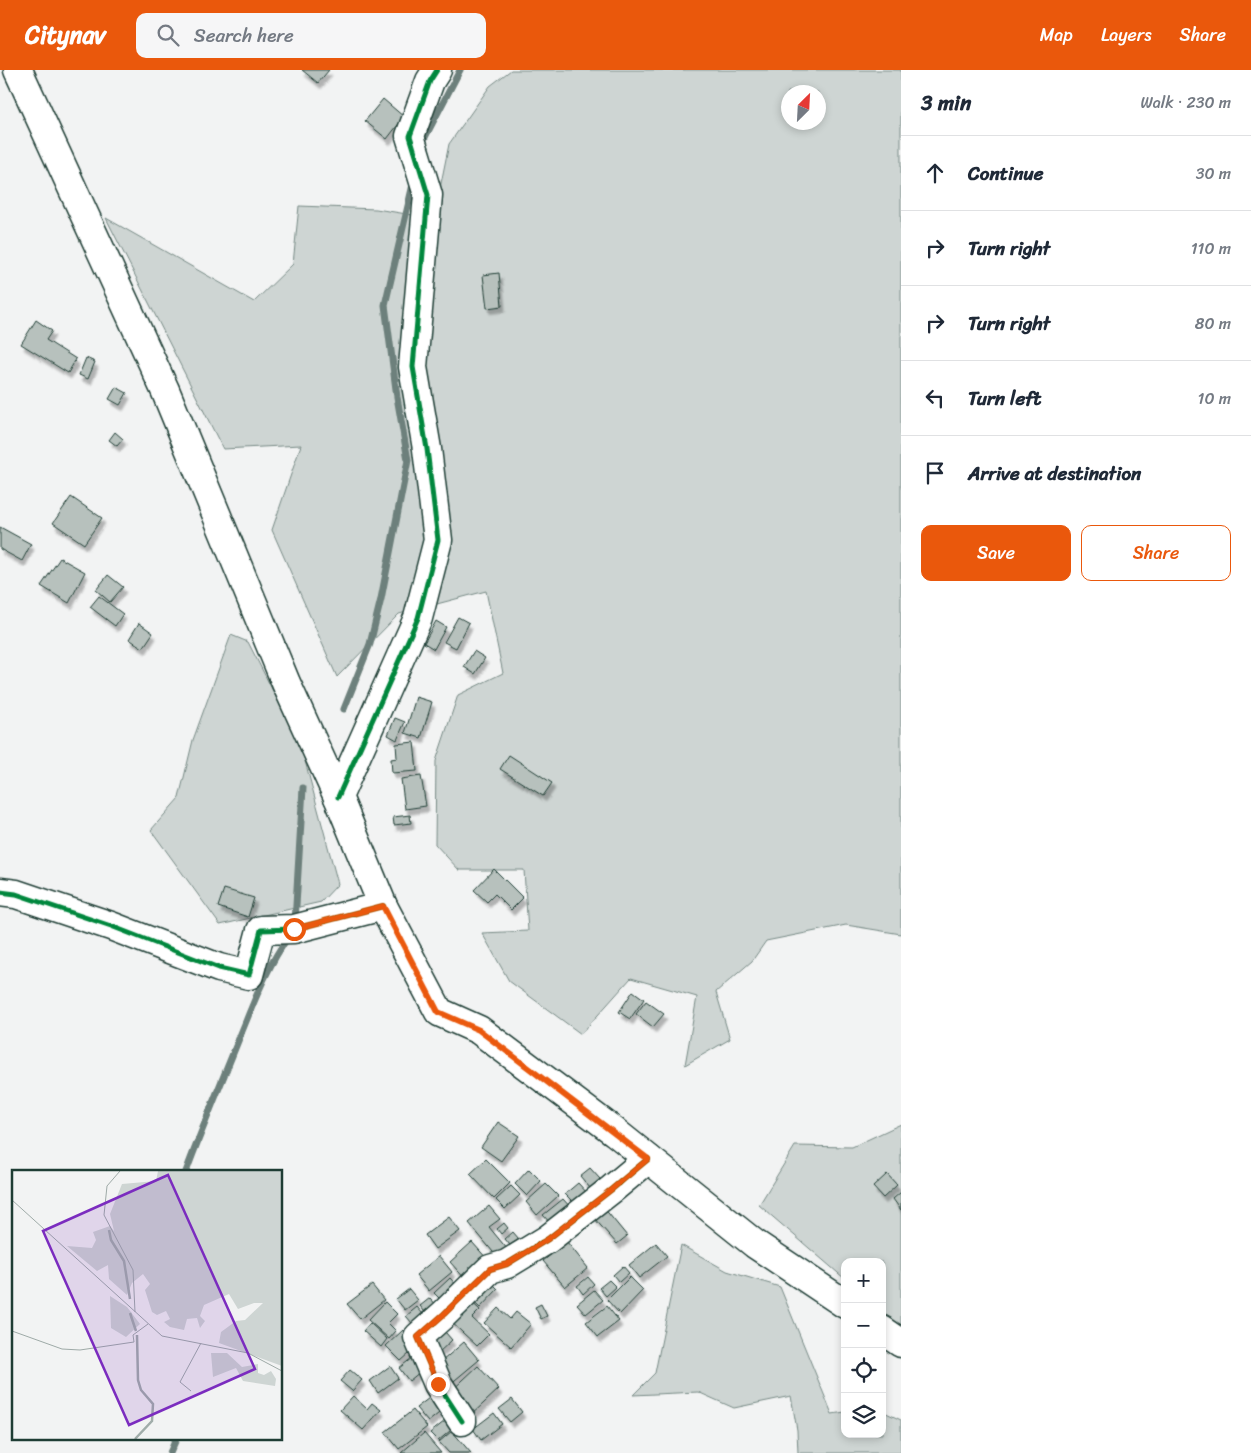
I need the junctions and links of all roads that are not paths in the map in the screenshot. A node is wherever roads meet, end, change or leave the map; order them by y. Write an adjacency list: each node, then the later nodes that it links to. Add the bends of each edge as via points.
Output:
1 (18, 70): 3 (street, via 165,390 282,673)
2 (437, 70): 3 (street, via 410,136 428,195 413,367 438,540 418,618)
3 (338, 797): 5 (street)
4 (0, 892): 5 (street, via 16,894 219,968 249,975 261,930 294,929)
5 (383, 906): 6 (street, via 438,1012 479,1030)
6 (648, 1159): 7 (street, via 755,1244); 10 (street, via 548,1239 507,1264 490,1269 418,1337 438,1384)
7 (844, 1303)
8 (886, 1333): 9 (street)
9 (901, 1344)
10 (462, 1421)

